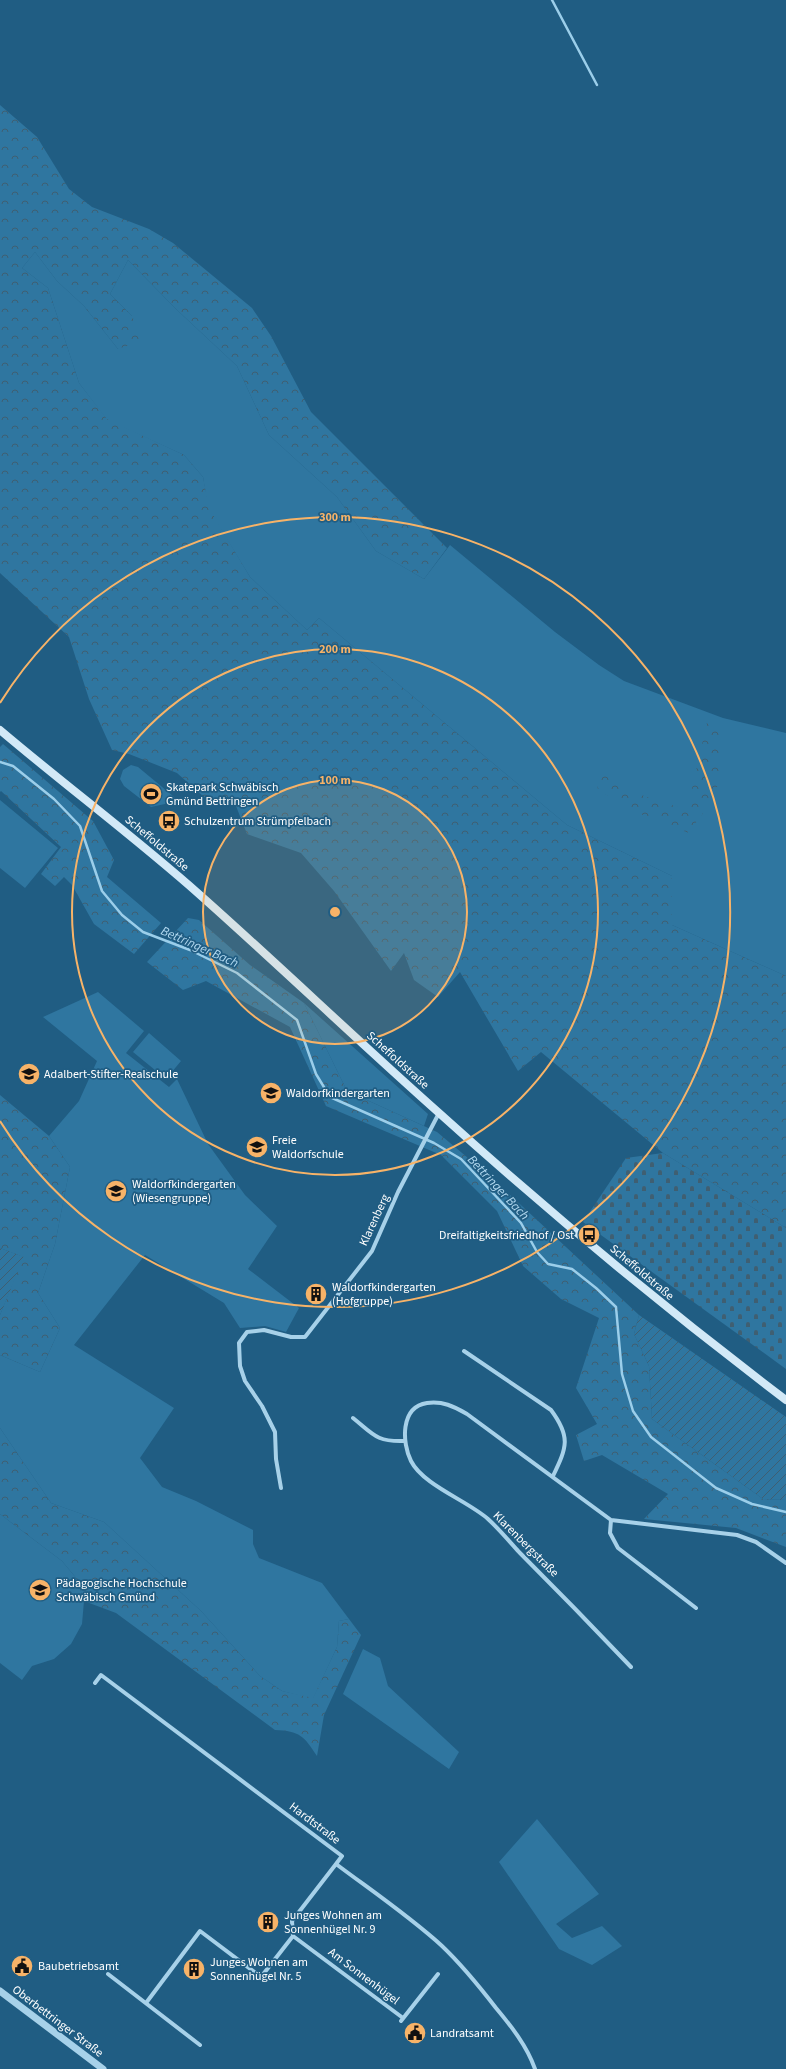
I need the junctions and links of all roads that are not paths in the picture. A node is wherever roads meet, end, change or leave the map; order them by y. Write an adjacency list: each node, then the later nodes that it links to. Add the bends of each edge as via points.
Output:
1 (0, 730): 2 (main road, Scheffoldstraße, via 199,894)
2 (439, 1113): 4 (main road, Scheffoldstraße, via 648,1294); 8 (street, Klarenberg, via 398,1192 372,1251 305,1336 291,1337 264,1330 247,1332 239,1343 240,1366 245,1381 275,1432)
3 (464, 1351): 7 (street, via 551,1410 560,1422 566,1436 564,1453)
4 (786, 1400)
5 (353, 1418): 6 (street, via 386,1442)
6 (404, 1441): 7 (street, Klarenbergstraße, via 406,1422 413,1411 423,1404 450,1404); 12 (street, Klarenbergstraße, via 412,1462 430,1480 487,1518)
7 (553, 1476): 9 (street, Klarenbergstraße)
8 (281, 1488)
9 (611, 1520): 10 (street, via 737,1535 756,1542); 11 (street, via 610,1533 618,1548)
10 (786, 1563)
11 (696, 1608)
12 (631, 1667)
13 (95, 1683): 14 (street, Hardtstraße, via 101,1675 342,1856)
14 (336, 1864): 15 (street, via 292,1921); 22 (street, Hardtstraße, via 397,1909 473,1978 511,2026)
15 (293, 1936): 17 (street, Am Sonnenhügel, via 402,2019); 19 (street, via 261,1977 200,1931)
16 (108, 1974): 19 (street)
17 (438, 1974)
18 (0, 1991): 21 (street, Oberbettringer Straße)
19 (146, 2003): 20 (street)
20 (200, 2045)
21 (103, 2069)
22 (535, 2069)

